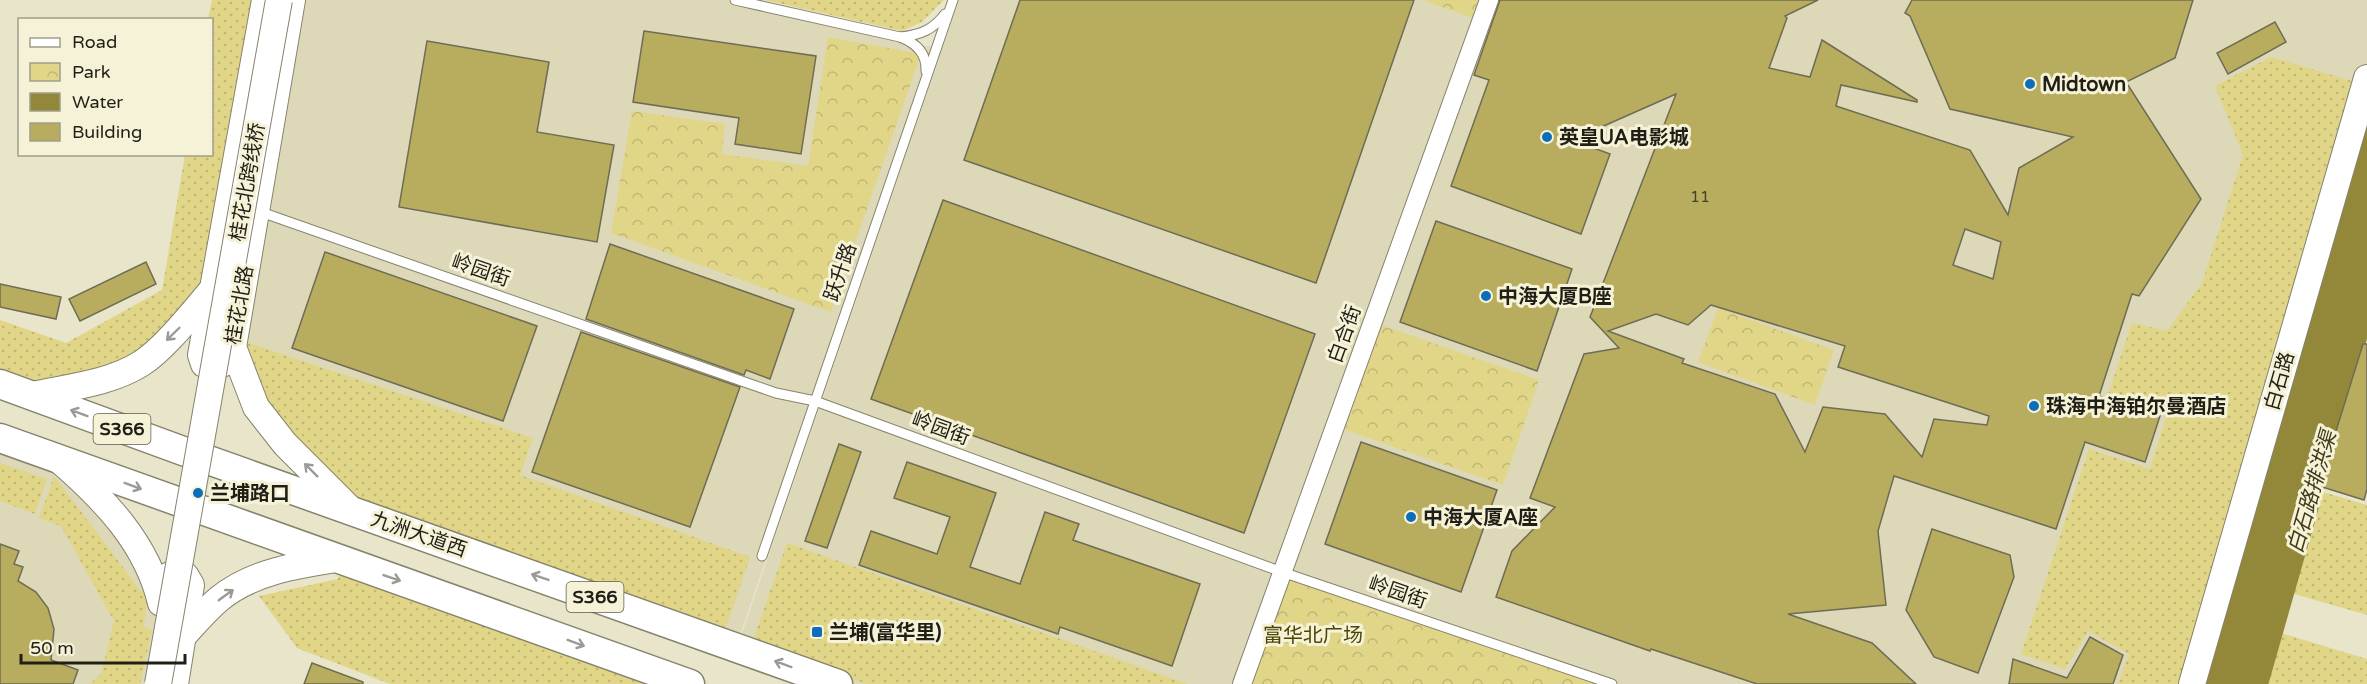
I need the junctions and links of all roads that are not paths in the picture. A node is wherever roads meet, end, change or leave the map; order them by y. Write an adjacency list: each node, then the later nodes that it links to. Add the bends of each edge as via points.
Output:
1 (265, 0): 11 (main road, 桂花北路)
2 (279, 0): 25 (main road, 桂花北跨线桥, bridge)
3 (292, 0): 10 (main road, 桂花北路)
4 (735, 0): 7 (lane)
5 (1489, 0): 21 (street, 白合街)
6 (952, 2): 7 (lane, via 932,29); 9 (lane, 跃升路)
7 (900, 38): 9 (lane, via 920,49 927,67)
8 (2367, 78): 31 (main road, 白石路)
9 (925, 81): 15 (lane, 跃升路)
10 (256, 211): 12 (main road, 桂花北路); 15 (lane, 岭园街, via 776,393)
11 (212, 290): 12 (main road, 桂花北路, via 201,359 210,367 221,366); 14 (main road, one-way to 14, via 143,363 110,378)
12 (233, 346): 18 (main road, one-way to 12, via 285,444 256,407)
13 (0, 384): 14 (main road, 九洲大道西 / S366)
14 (32, 395): 18 (main road, 九洲大道西 / S366, one-way to 14)
15 (815, 401): 19 (lane, 跃升路); 21 (lane, 岭园街)
16 (0, 438): 17 (main road, S366)
17 (58, 460): 20 (main road, S366, one-way to 20); 22 (main road, via 116,516 138,546 156,580)
18 (352, 511): 28 (main road, 九洲大道西 / S366, one-way to 18)
19 (762, 556)
20 (337, 559): 23 (main road, one-way to 20, via 220,598 247,582 285,568); 27 (main road, S366, one-way to 27)
21 (1282, 573): 29 (street, 白合街); 30 (lane, 岭园街)
22 (161, 604): 23 (main road, via 169,574 185,575 191,585); 24 (main road)
23 (184, 635): 26 (main road)
24 (146, 684)
25 (158, 684)
26 (175, 684)
27 (690, 684)
28 (838, 684)
29 (1242, 684)
30 (1612, 684)
31 (2192, 684)

